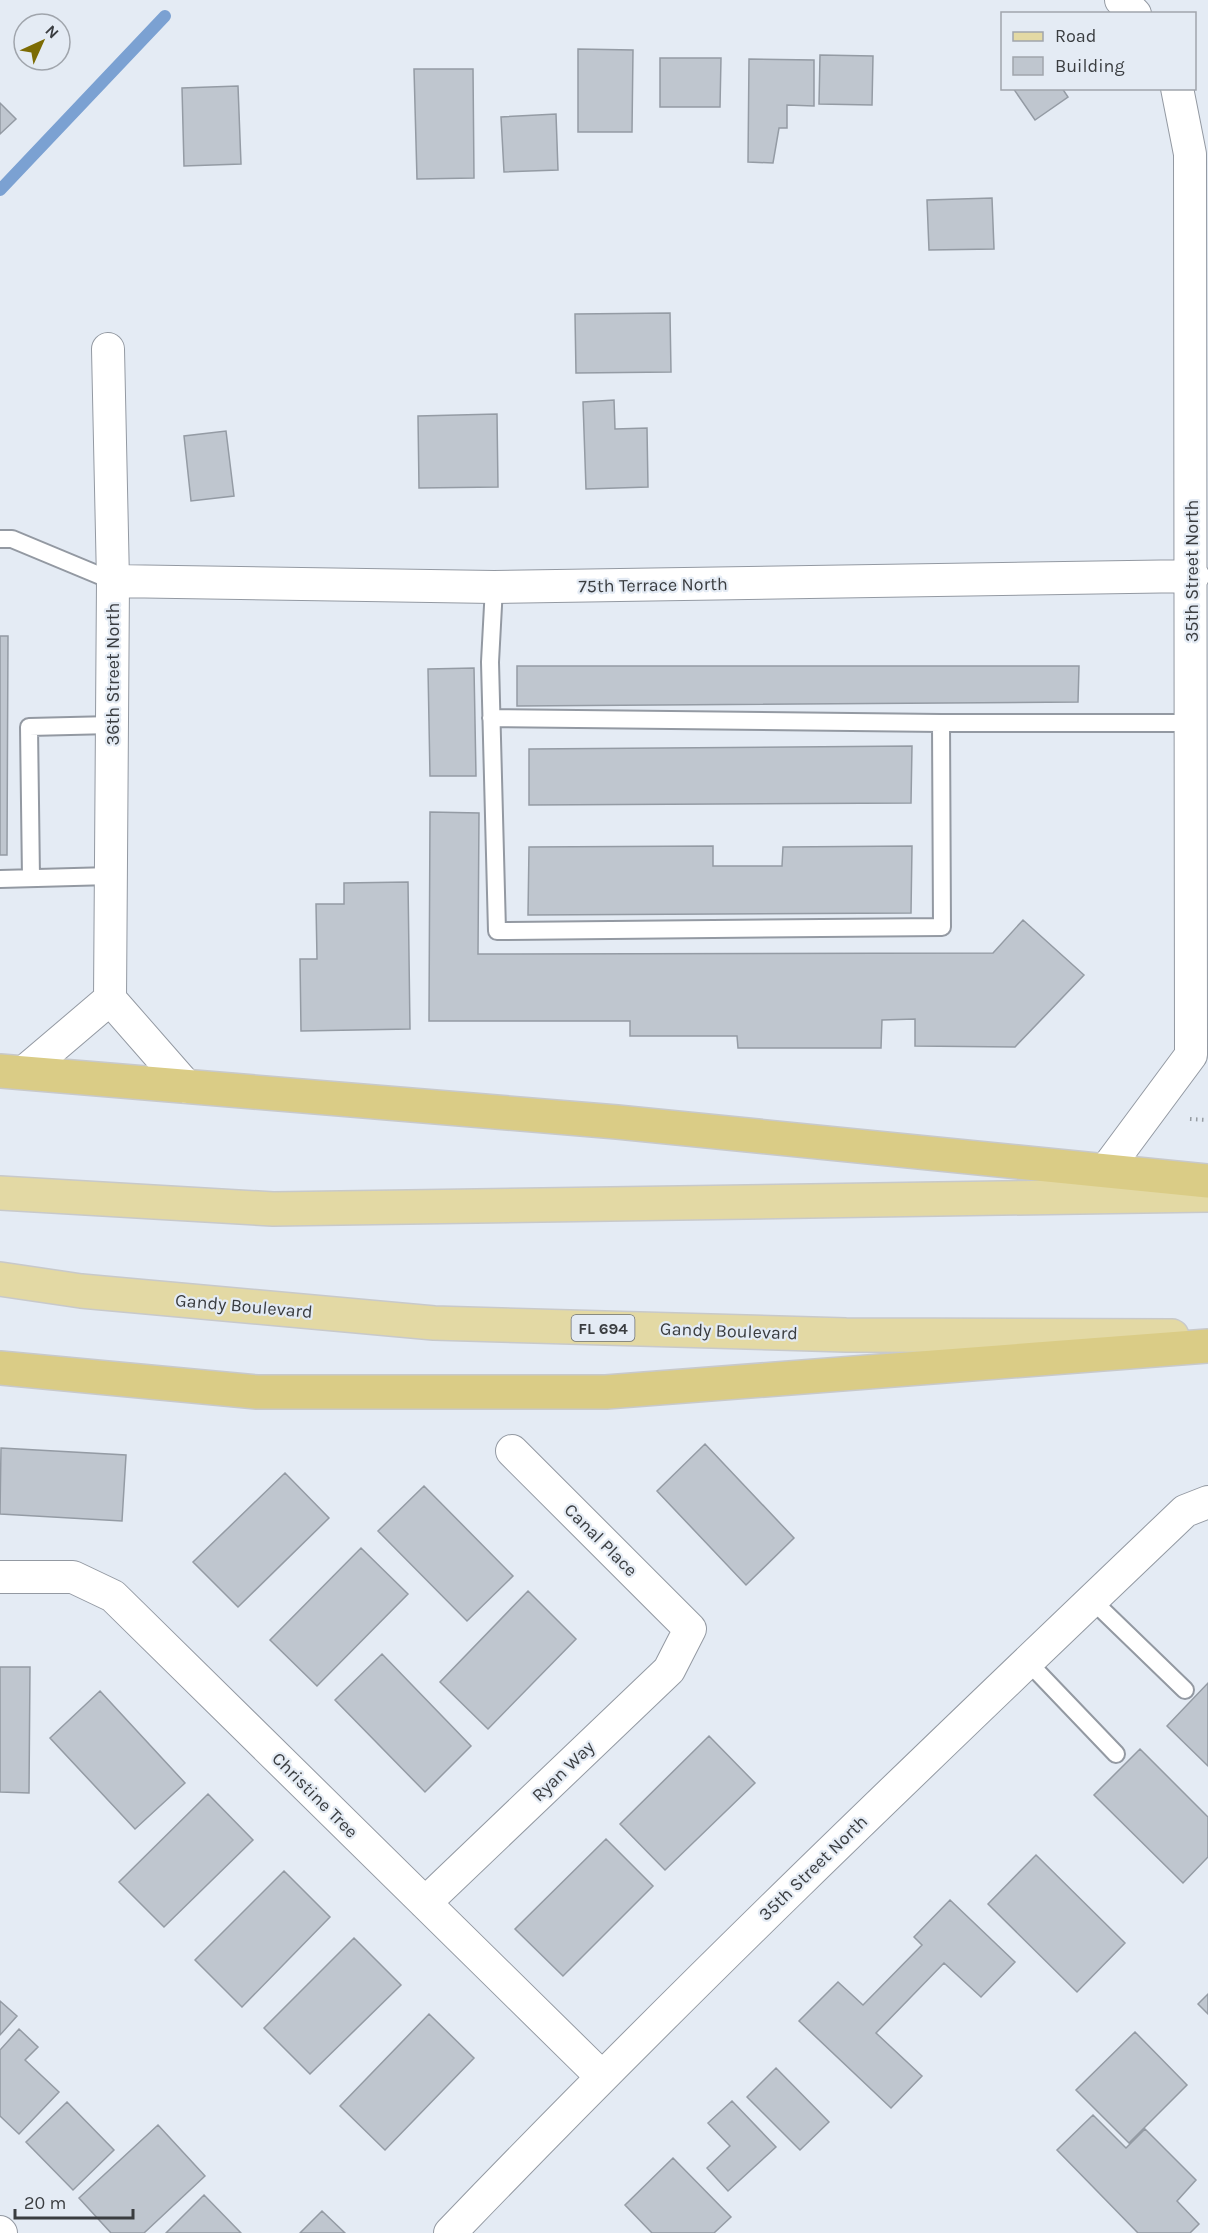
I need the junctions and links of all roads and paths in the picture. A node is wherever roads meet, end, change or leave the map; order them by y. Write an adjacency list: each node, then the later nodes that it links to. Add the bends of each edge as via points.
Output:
1 (1121, 0): 2 (street)
2 (1133, 12)
3 (1177, 90): 6 (street, 35th Street North, via 1191,154)
4 (108, 349): 7 (street, 36th Street North)
5 (0, 539): 7 (lane, via 12,539)
6 (1193, 576): 8 (street, 75th Terrace North); 11 (street, 35th Street North)
7 (113, 581): 8 (street, 75th Terrace North); 12 (street, 36th Street North)
8 (494, 587): 9 (lane)
9 (491, 718): 10 (lane); 10 (lane, via 496,931 942,927)
10 (941, 723): 11 (lane)
11 (1192, 723): 13 (street, 35th Street North)
12 (112, 725): 14 (street, 36th Street North); 15 (lane, via 29,727)
13 (1200, 788): 18 (street, 35th Street North)
14 (111, 876): 15 (lane); 17 (street, 36th Street North)
15 (31, 878): 16 (lane)
16 (0, 879)
17 (110, 999): 19 (street); 20 (street)
18 (1199, 1063): 23 (street, 35th Street North)
19 (12, 1072): 20 (highway)
20 (187, 1087): 23 (highway, via 617,1122)
21 (1186, 1119): 22 (path)
22 (1208, 1120)
23 (1105, 1171): 24 (highway)
24 (1208, 1181)
25 (0, 1193): 26 (main road, via 273,1209)
26 (1208, 1195)
27 (0, 1279): 28 (main road, Gandy Boulevard / FL 694, via 81,1291 434,1323 846,1335)
28 (1208, 1336)
29 (1208, 1346): 30 (highway, via 606,1392 257,1392)
30 (0, 1368)
31 (512, 1451): 35 (street, Canal Place)
32 (1196, 1507): 34 (street, 35th Street North)
33 (0, 1577): 39 (street, Christine Tree, via 73,1577 113,1596)
34 (1092, 1599): 36 (street, 35th Street North); 37 (lane)
35 (690, 1629): 39 (street, Ryan Way, via 669,1670)
36 (1028, 1662): 38 (lane); 40 (street, 35th Street North)
37 (1185, 1690)
38 (1116, 1754)
39 (425, 1903): 40 (street, Christine Tree)
40 (601, 2076): 41 (street, 35th Street North)
41 (450, 2233)

